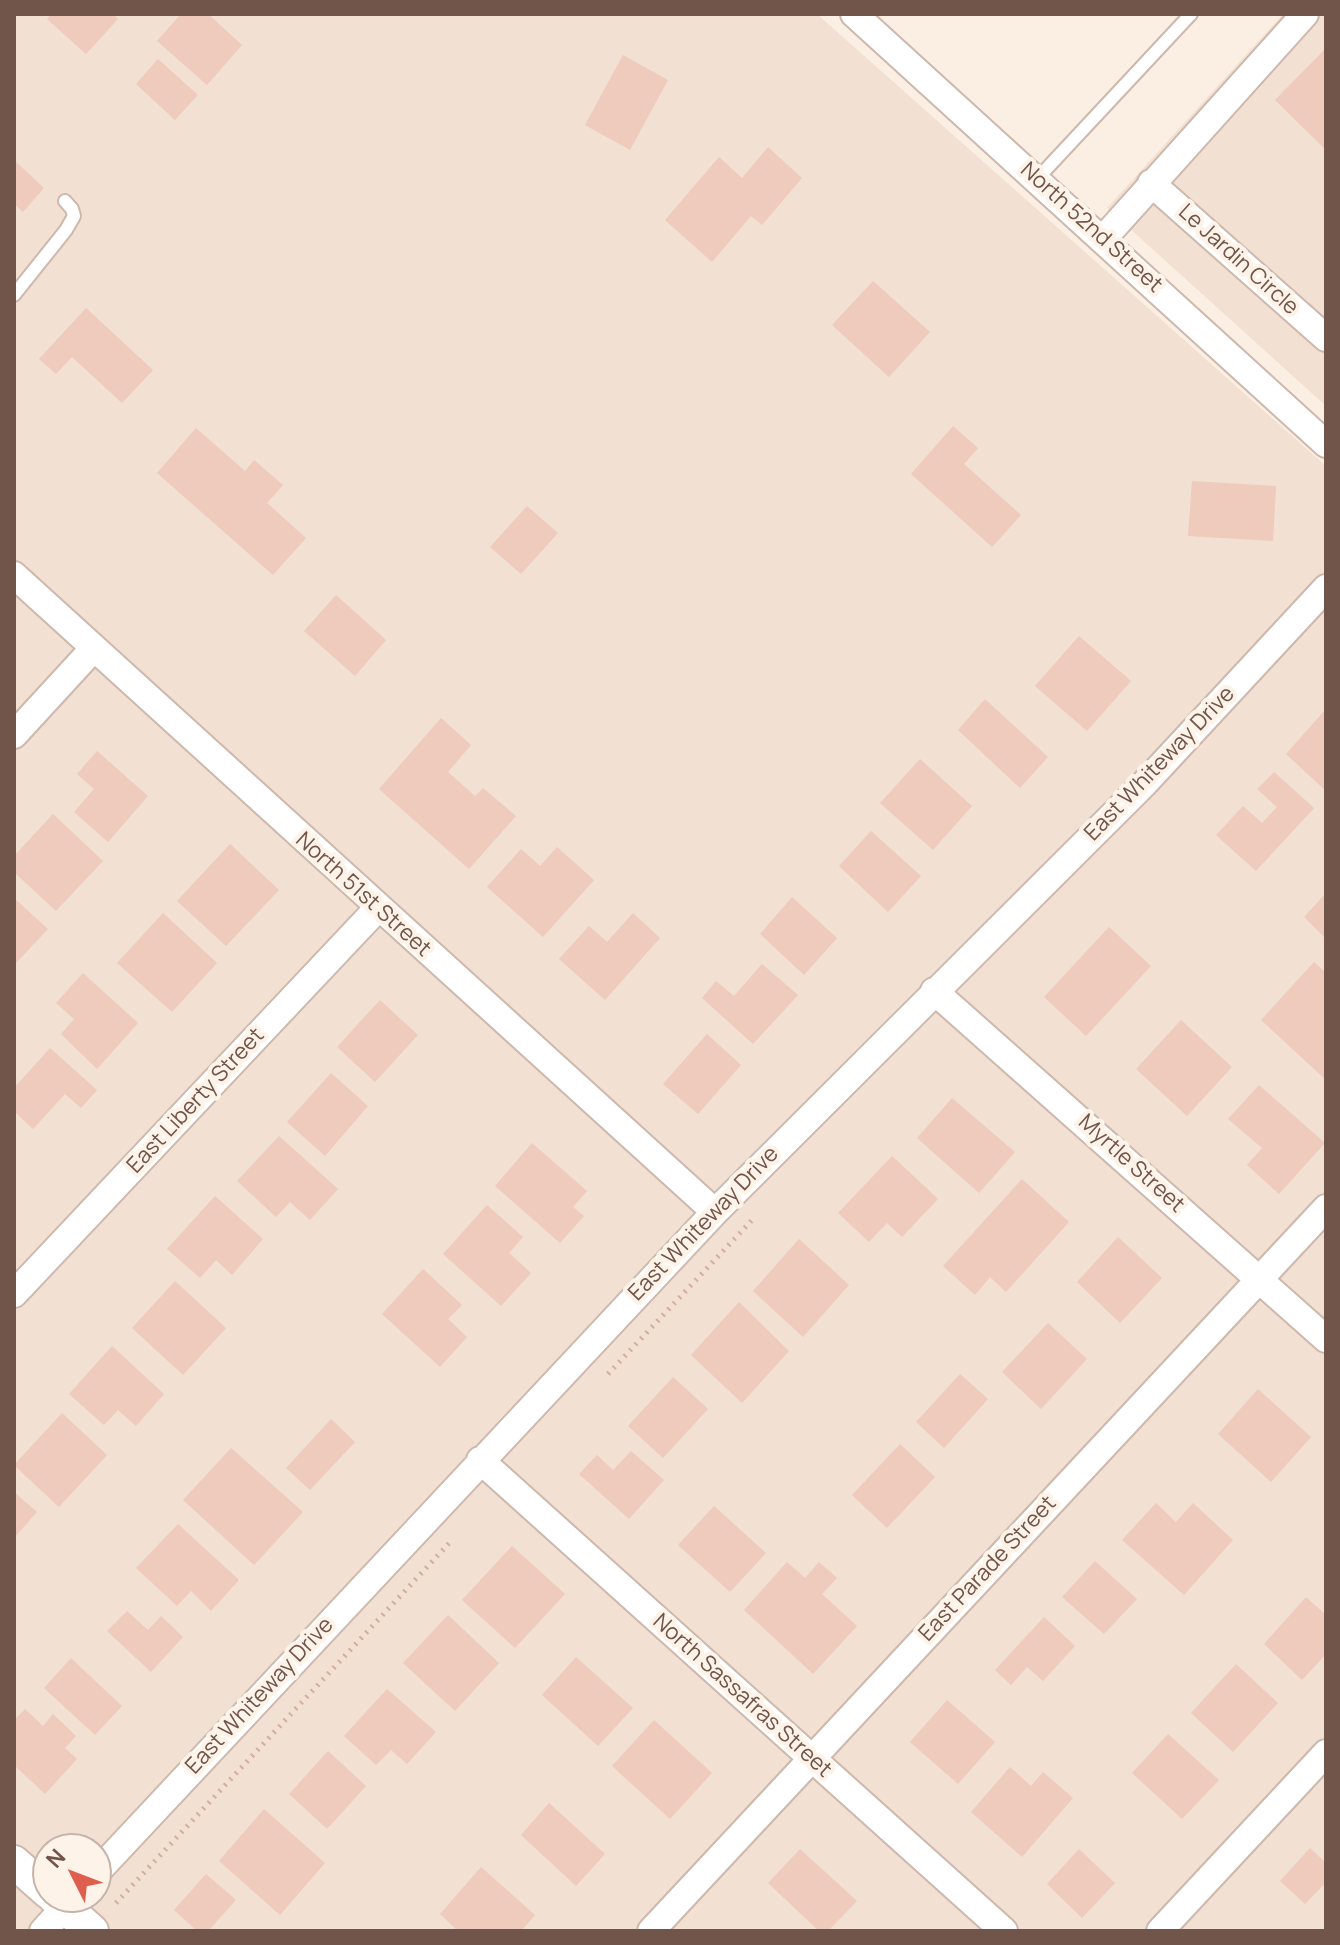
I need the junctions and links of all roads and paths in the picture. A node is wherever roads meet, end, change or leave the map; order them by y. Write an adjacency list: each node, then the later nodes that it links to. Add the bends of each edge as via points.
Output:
1 (854, 14): 4 (street, North 52nd Street)
2 (1191, 14): 4 (lane)
3 (1305, 14): 5 (street)
4 (1037, 179): 7 (street, North 52nd Street)
5 (1151, 183): 7 (street); 9 (street, Le Jardin Circle)
6 (65, 201): 8 (lane, via 74,216)
7 (1103, 239): 10 (street, North 52nd Street)
8 (14, 295)
9 (1326, 338)
10 (1326, 444)
11 (14, 575): 13 (street, North 51st Street)
12 (1326, 588): 16 (street, East Whiteway Drive, via 1144,784)
13 (94, 648): 14 (street); 15 (street, North 51st Street)
14 (14, 735)
15 (378, 908): 18 (street, North 51st Street); 21 (street, East Liberty Street)
16 (934, 991): 18 (street, East Whiteway Drive); 20 (street, Myrtle Street)
17 (1326, 1208): 20 (street, East Parade Street)
18 (715, 1212): 24 (street, East Whiteway Drive)
19 (760, 1212): 23 (path)
20 (1259, 1279): 22 (street, Myrtle Street); 27 (street, East Parade Street)
21 (14, 1294)
22 (1326, 1339)
23 (600, 1382)
24 (480, 1460): 27 (street, North Sassafras Street); 28 (street, East Whiteway Drive)
25 (461, 1530): 31 (path)
26 (1326, 1753): 38 (street)
27 (811, 1758): 36 (street, East Parade Street); 37 (street, North Sassafras Street)
28 (112, 1856)
29 (14, 1862): 30 (street)
30 (32, 1876)
31 (116, 1903)
32 (52, 1913): 34 (street)
33 (75, 1913): 35 (street)
34 (43, 1931)
35 (92, 1931)
36 (651, 1931)
37 (1004, 1931)
38 (1160, 1931)

